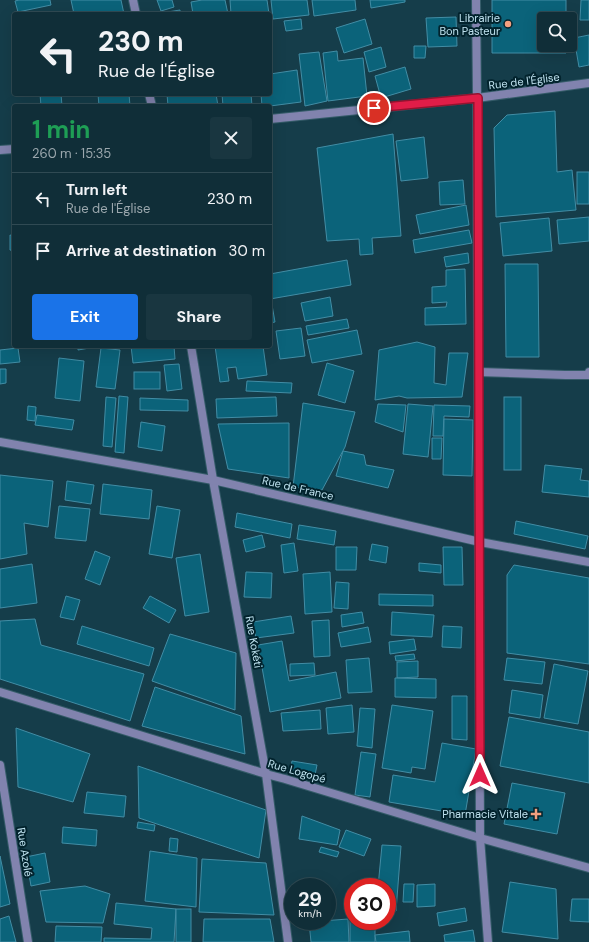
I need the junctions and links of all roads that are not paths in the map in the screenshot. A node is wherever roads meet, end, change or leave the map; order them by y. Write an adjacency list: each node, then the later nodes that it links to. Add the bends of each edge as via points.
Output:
1 (133, 0): 3 (street)
2 (476, 0): 5 (street)
3 (136, 12)
4 (589, 83): 5 (street, Rue de l'Église)
5 (478, 98): 6 (street, Rue de l'Église); 10 (street)
6 (272, 119)
7 (12, 149): 8 (street)
8 (0, 150)
9 (191, 348): 13 (street, Rue Kokéti)
10 (479, 372): 11 (street, via 588,375); 14 (street)
11 (589, 372)
12 (0, 442): 13 (street, Rue de France)
13 (213, 480): 14 (street, Rue de France); 18 (street, Rue Kokéti)
14 (480, 542): 15 (street, Rue de France); 20 (street)
15 (589, 562)
16 (0, 692): 18 (street, Rue Logopé)
17 (0, 765): 19 (street, Rue Azolé)
18 (266, 774): 20 (street, Rue Logopé); 23 (street, Rue Kokéti)
19 (3, 807): 22 (street, Rue Azolé)
20 (480, 838): 21 (street, Rue Logopé); 24 (street)
21 (589, 868)
22 (28, 942)
23 (288, 942)
24 (488, 942)

